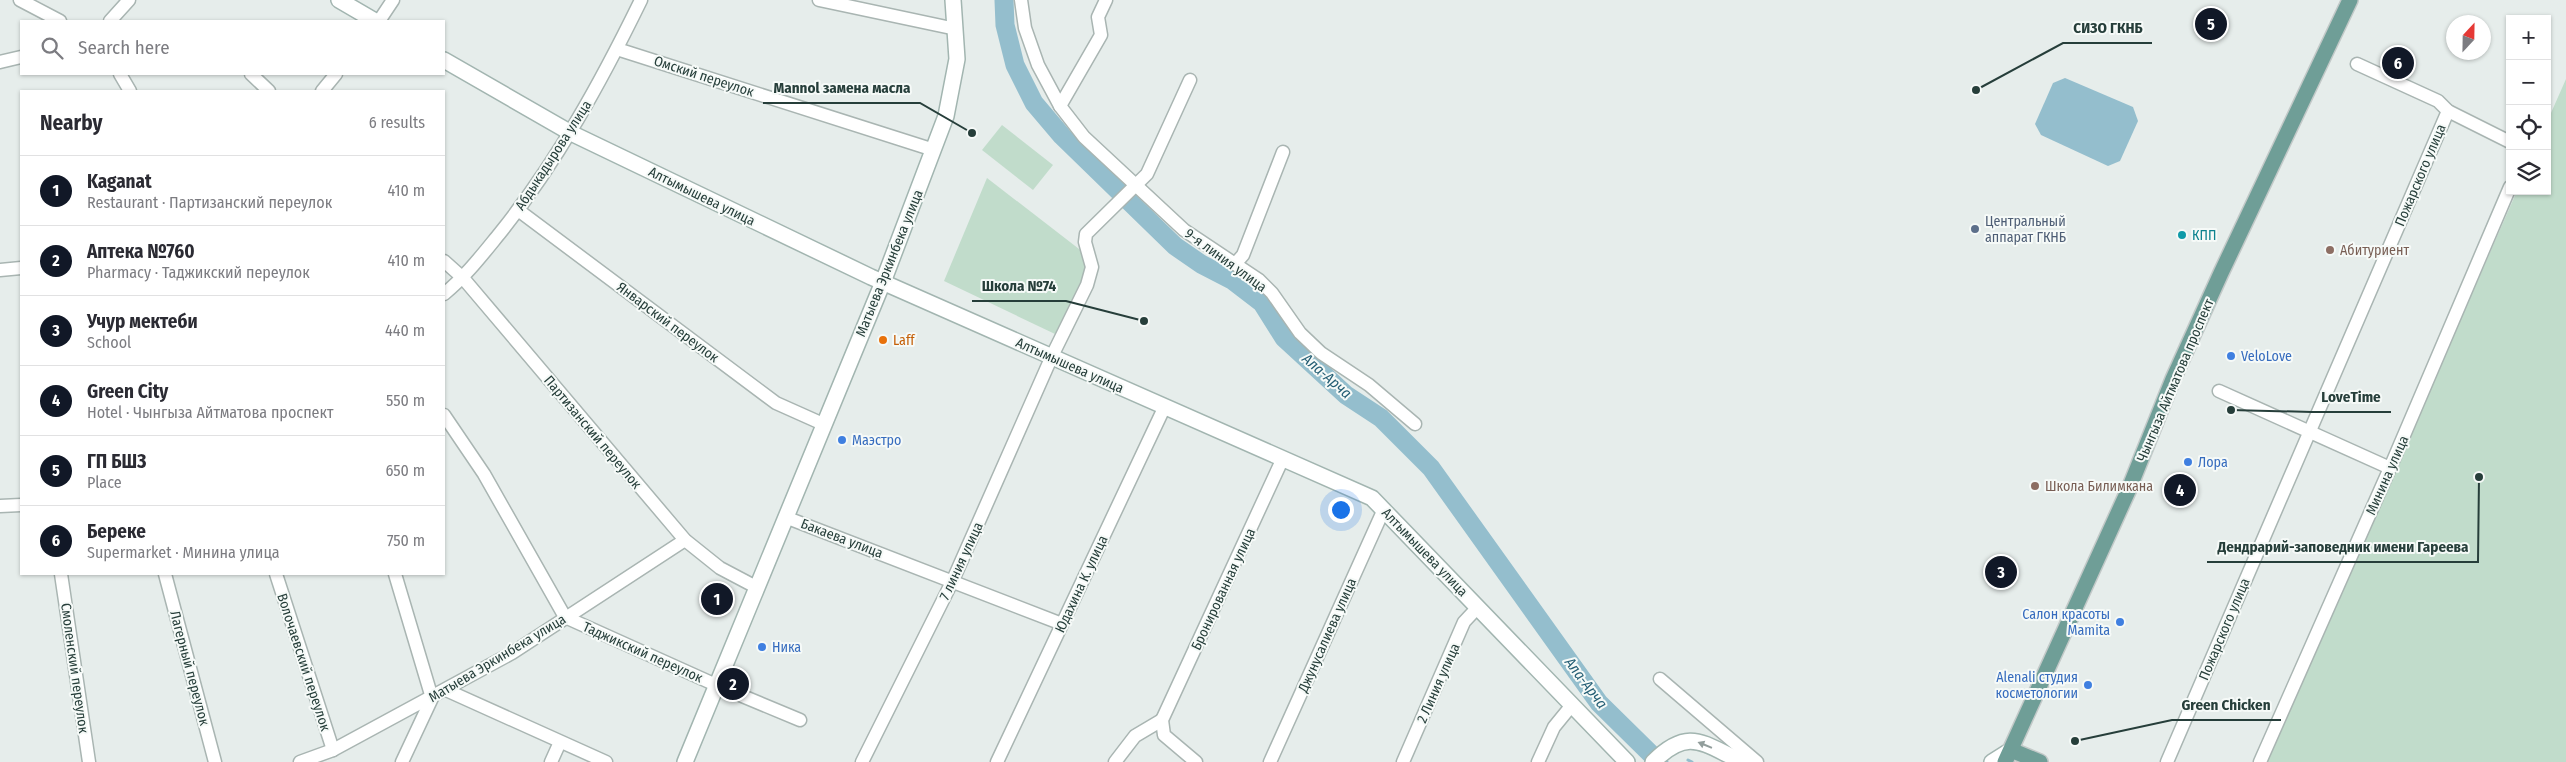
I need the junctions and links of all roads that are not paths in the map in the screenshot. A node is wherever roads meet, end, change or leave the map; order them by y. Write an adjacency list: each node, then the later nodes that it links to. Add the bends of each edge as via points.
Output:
1 (20, 0): 11 (street)
2 (129, 0): 12 (street)
3 (339, 0): 13 (main road)
4 (393, 0): 14 (street)
5 (641, 0): 16 (street, Абдыкадырова улица)
6 (819, 0): 15 (street)
7 (953, 0): 15 (main road, Матыева Эркинбека улица)
8 (1021, 0): 28 (street, 9-я линия улица, via 1038,65)
9 (1106, 0): 28 (street, via 1098,17 1101,35)
10 (2350, 0): 76 (main road, Чынгыза Айтматова проспект, via 2173,379 2130,489)
11 (58, 20)
12 (111, 20)
13 (375, 20)
14 (378, 20)
15 (956, 29): 32 (main road, Матыева Эркинбека улица, via 957,59 952,95)
16 (617, 49): 30 (street, Абдыкадырова улица); 32 (street, Омский переулок)
17 (20, 57): 19 (street)
18 (445, 61): 30 (main road, Алтымышева улица)
19 (0, 62)
20 (2357, 64): 29 (street, via 2438,101)
21 (121, 75): 25 (street)
22 (252, 75): 26 (street)
23 (335, 75): 27 (street)
24 (1190, 80): 34 (street, via 1147,174)
25 (129, 90)
26 (268, 90)
27 (323, 90)
28 (1060, 106): 34 (street, 9-я линия улица, via 1084,137)
29 (2448, 111): 31 (street); 50 (street, Пожарского улица)
30 (571, 133): 36 (street, Абдыкадырова улица); 42 (main road, Алтымышева улица)
31 (2506, 140)
32 (934, 150): 42 (main road, Матыева Эркинбека улица)
33 (1282, 152): 38 (street, via 1243,255)
34 (1135, 185): 38 (street, 9-я линия улица, via 1184,230); 44 (street, 7 линия улица, via 1086,234 1091,274)
35 (2507, 195): 52 (street, Минина улица)
36 (518, 210): 41 (street, Абдыкадырова улица); 48 (street, Январский переулок, via 776,403)
37 (445, 261): 41 (street, Партизанский переулок)
38 (1235, 264): 49 (street, 9-я линия улица, via 1272,293 1292,322 1321,353 1375,390)
39 (20, 268): 40 (street)
40 (0, 270)
41 (463, 278): 43 (street, Абдыкадырова улица); 57 (street, Партизанский переулок)
42 (883, 282): 44 (main road, Алтымышева улица); 48 (main road, Матыева Эркинбека улица)
43 (445, 293)
44 (1052, 356): 46 (main road, Алтымышева улица); 62 (street, 7 линия улица)
45 (2219, 391): 50 (street)
46 (1165, 406): 51 (main road, Алтымышева улица); 66 (street, Юдахина К. улица)
47 (445, 416): 65 (street, Таджикский переулок, via 484,474)
48 (823, 424): 56 (main road, Матыева Эркинбека улица)
49 (1415, 424)
50 (2309, 431): 52 (street); 97 (street, Пожарского улица)
51 (1284, 458): 55 (main road, Алтымышева улица, via 1372,498); 73 (street, Бронированная улица)
52 (2390, 468): 98 (street, Минина улица)
53 (20, 504): 54 (street)
54 (0, 506)
55 (1384, 509): 64 (main road, Алтымышева улица); 88 (street, Джунусалиева улица)
56 (785, 517): 62 (street, Бакаева улица); 63 (main road, Бакаева улица)
57 (685, 540): 63 (street, Партизанский переулок, via 720,568); 65 (street, Матыева Эркинбека улица)
58 (61, 575): 77 (street, Смоленский переулок)
59 (164, 575): 78 (street, Лагерный переулок)
60 (276, 575): 75 (street, Волочаевский переулок)
61 (395, 575): 70 (street)
62 (953, 580): 66 (street, Бакаева улица); 84 (street, 7 линия улица)
63 (756, 587): 68 (main road, Бакаева улица)
64 (1478, 607): 71 (main road, Алтымышева улица); 89 (street, 2 Линия улица, via 1464,622)
65 (566, 617): 68 (street, Таджикский переулок); 69 (street, Матыева Эркинбека улица, via 512,653)
66 (1062, 624): 85 (street, Юдахина К. улица)
67 (1660, 679): 94 (street)
68 (716, 686): 72 (street, Таджикский переулок); 83 (main road, Бакаева улица)
69 (446, 690): 70 (street, Матыева Эркинбека улица); 74 (street)
70 (432, 698): 75 (street, Матыева Эркинбека улица); 80 (street)
71 (1572, 705): 90 (street, via 1554,727); 91 (main road, Алтымышева улица)
72 (800, 720)
73 (1162, 720): 86 (street, via 1134,736); 87 (street, via 1164,735)
74 (560, 742): 81 (street); 82 (street)
75 (333, 750): 79 (street, Матыева Эркинбека улица)
76 (2008, 756): 95 (main road); 96 (main road)
77 (89, 762)
78 (215, 762)
79 (300, 762)
80 (402, 762)
81 (550, 762)
82 (606, 762)
83 (685, 762)
84 (862, 762)
85 (997, 762)
86 (1115, 762)
87 (1196, 762)
88 (1270, 762)
89 (1403, 762)
90 (1538, 762)
91 (1628, 762)
92 (1653, 762): 93 (main road, one-way to 92, via 1694,741 1680,741)
93 (1743, 762)
94 (1757, 762)
95 (1992, 762)
96 (2040, 762)
97 (2168, 762)
98 (2260, 762)

